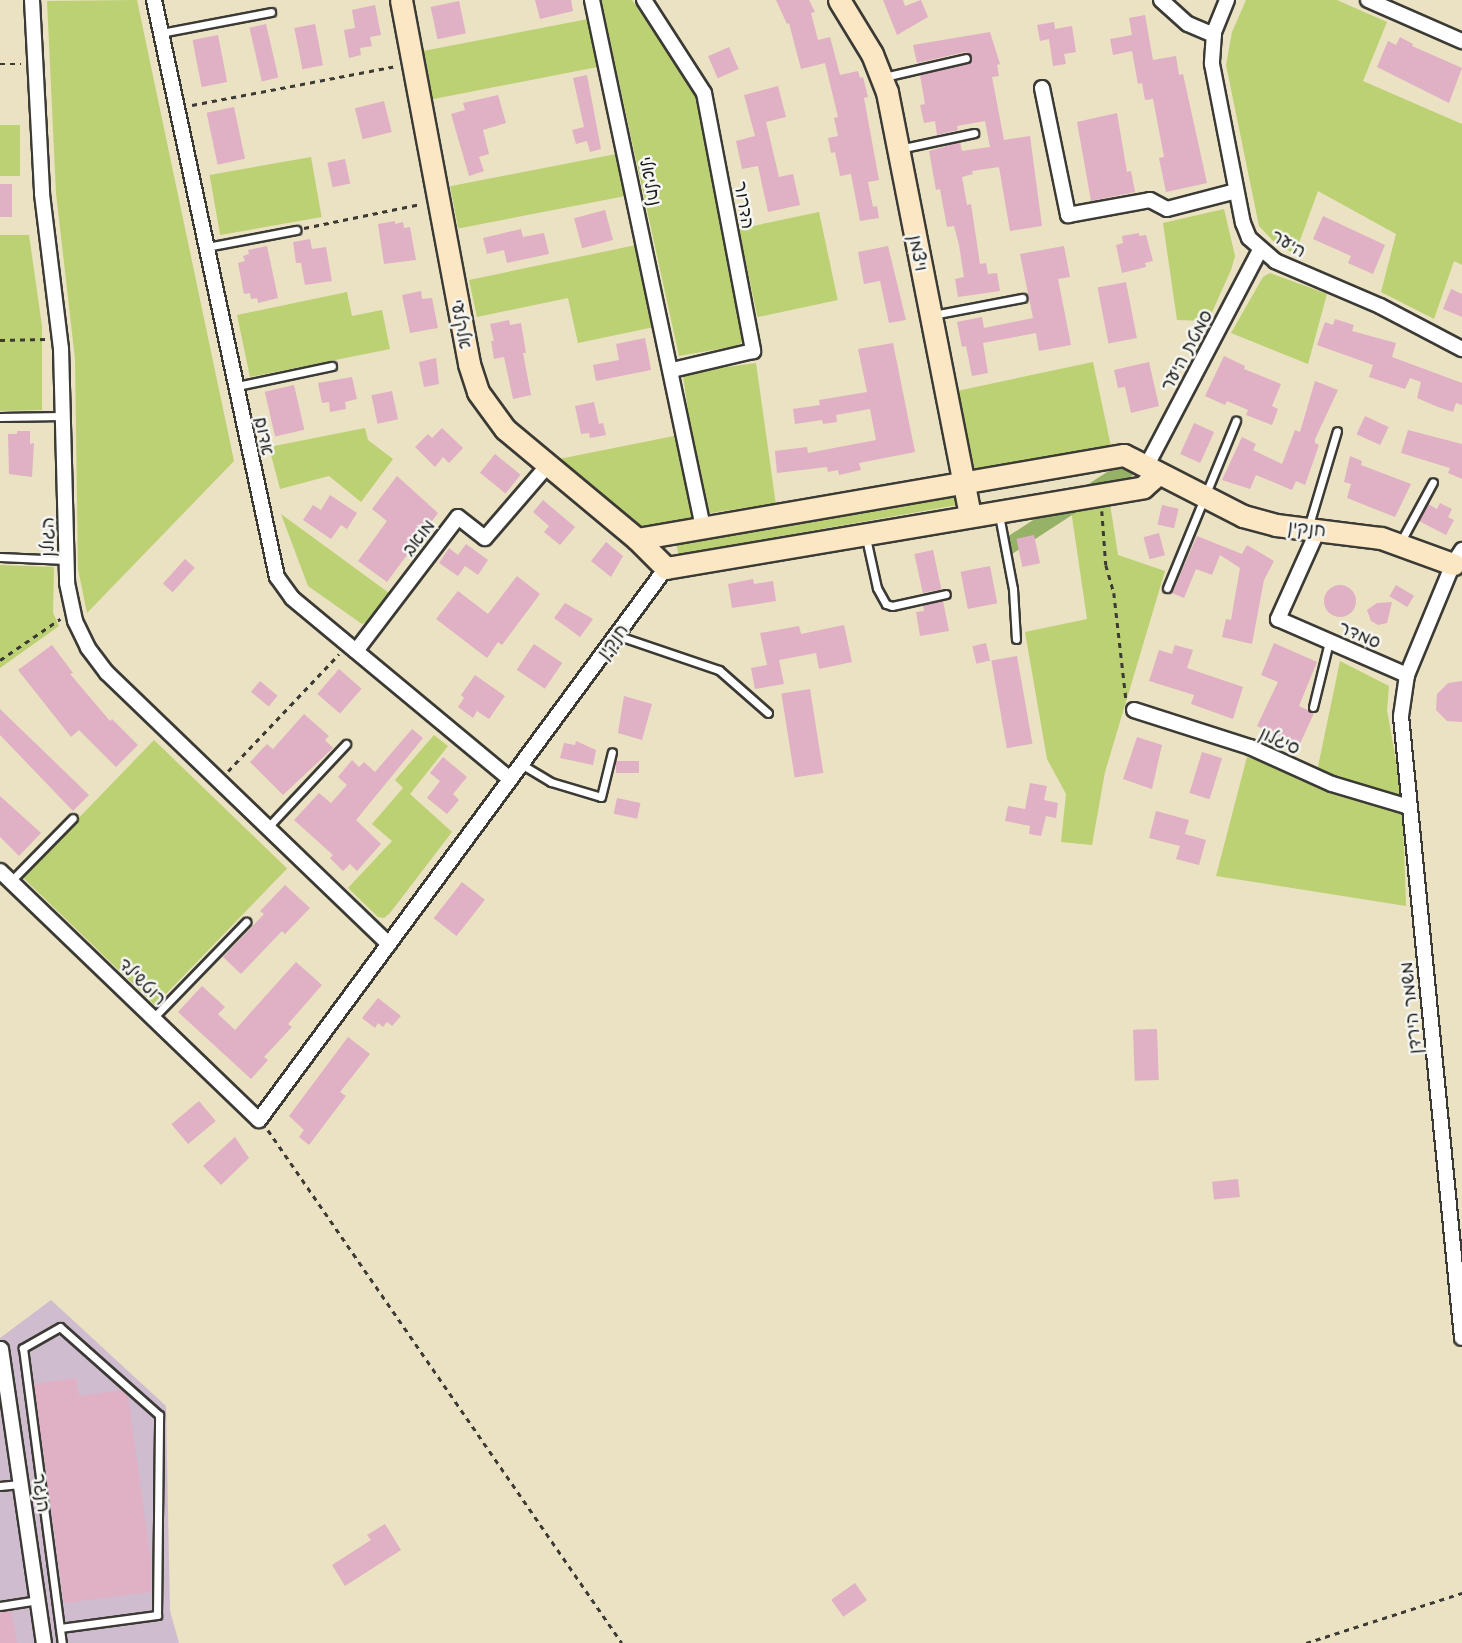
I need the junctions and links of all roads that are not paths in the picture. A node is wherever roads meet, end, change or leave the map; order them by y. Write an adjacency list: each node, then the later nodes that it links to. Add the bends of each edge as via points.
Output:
1 (32, 0): 29 (street, הגולן, via 43,207 60,339)
2 (154, 0): 11 (street, אדום)
3 (401, 0): 33 (street, אלקלעי, via 469,364 478,391 499,422)
4 (592, 0): 27 (street, נחליאלי)
5 (644, 0): 27 (street, הדרור, via 704,93 753,351)
6 (839, 0): 15 (street, ויצמן)
7 (1161, 0): 12 (street, via 1188,24)
8 (1227, 0): 12 (street, היער)
9 (1368, 0): 13 (street)
10 (271, 12): 11 (lane)
11 (161, 33): 21 (street, אדום)
12 (1214, 35): 19 (street, היער, via 1213,71)
13 (1462, 41)
14 (966, 58): 15 (lane)
15 (883, 78): 18 (street, ויצמן)
16 (1041, 88): 19 (street, via 1068,215 1150,200 1167,209)
17 (974, 133): 18 (lane)
18 (898, 149): 24 (street, ויצמן)
19 (1236, 191): 22 (street, היער, via 1244,229)
20 (296, 230): 21 (lane)
21 (206, 247): 28 (street, אדום)
22 (1260, 250): 25 (street, היער); 34 (street, סמטת היער)
23 (1022, 298): 24 (lane)
24 (931, 316): 35 (street, ויצמן)
25 (1462, 349)
26 (332, 366): 28 (lane)
27 (672, 370): 40 (street, נחליאלי)
28 (235, 387): 54 (street, אדום, via 275,573 289,595)
29 (63, 416): 30 (lane); 46 (street, הגולן)
30 (0, 417)
31 (1236, 421): 37 (lane)
32 (1337, 431): 41 (lane)
33 (548, 465): 43 (street, אלקלעי); 54 (street, מואב, via 485,538 458,517)
34 (1152, 471): 35 (street, חנקין, via 1124,455); 37 (street, חנקין); 38 (street, via 1143,487)
35 (964, 481): 39 (street, ויצמן); 40 (street, חנקין)
36 (1433, 482): 44 (lane)
37 (1205, 497): 41 (street, חנקין, via 1276,526); 49 (lane)
38 (999, 512): 39 (street); 52 (lane, via 1013,589)
39 (970, 516): 42 (street)
40 (703, 527): 43 (street, חנקין)
41 (1313, 529): 44 (street, חנקין); 53 (street, סמדר, via 1278,619)
42 (865, 534): 48 (street); 50 (lane, via 877,589 886,604)
43 (637, 539): 48 (street, אלקלעי)
44 (1399, 543): 47 (street, חנקין)
45 (0, 557): 46 (lane)
46 (66, 560): 65 (street, הגולן, via 72,612 100,665)
47 (1459, 561): 55 (street)
48 (666, 568): 51 (street, חנקין)
49 (1167, 588)
50 (946, 594)
51 (616, 635): 58 (lane, via 719,670); 61 (street, חנקין)
52 (1016, 639)
53 (1329, 642): 55 (street, סמדר); 56 (lane)
54 (352, 648): 62 (street, אדום)
55 (1407, 675): 63 (street, משמר הירדן, via 1400,712)
56 (1313, 707)
57 (1133, 710): 63 (street, סיגלון, via 1250,747 1332,784)
58 (768, 713)
59 (346, 744): 65 (lane)
60 (612, 752): 61 (lane, via 601,797 551,782)
61 (521, 764): 62 (street, חנקין)
62 (510, 779): 69 (street, חנקין)
63 (1409, 807): 72 (street, משמר הירדן)
64 (73, 818): 67 (lane)
65 (268, 827): 69 (street, הגולן)
66 (0, 870): 67 (street, רוטשילד)
67 (11, 881): 70 (street, רוטשילד)
68 (247, 922): 70 (lane)
69 (389, 944): 71 (street, חנקין)
70 (153, 1018): 71 (street, רוטשילד)
71 (259, 1120)
72 (1462, 1338)
73 (1, 1349): 74 (street, הנגר)
74 (21, 1484): 75 (lane); 76 (street, הנגר)
75 (0, 1486)
76 (38, 1600): 77 (lane); 79 (street, הנגר)
77 (0, 1606)
78 (60, 1628): 78 (lane, via 157,1615 159,1415 60,1327 23,1348); 80 (lane)
79 (44, 1643)
80 (62, 1643)

